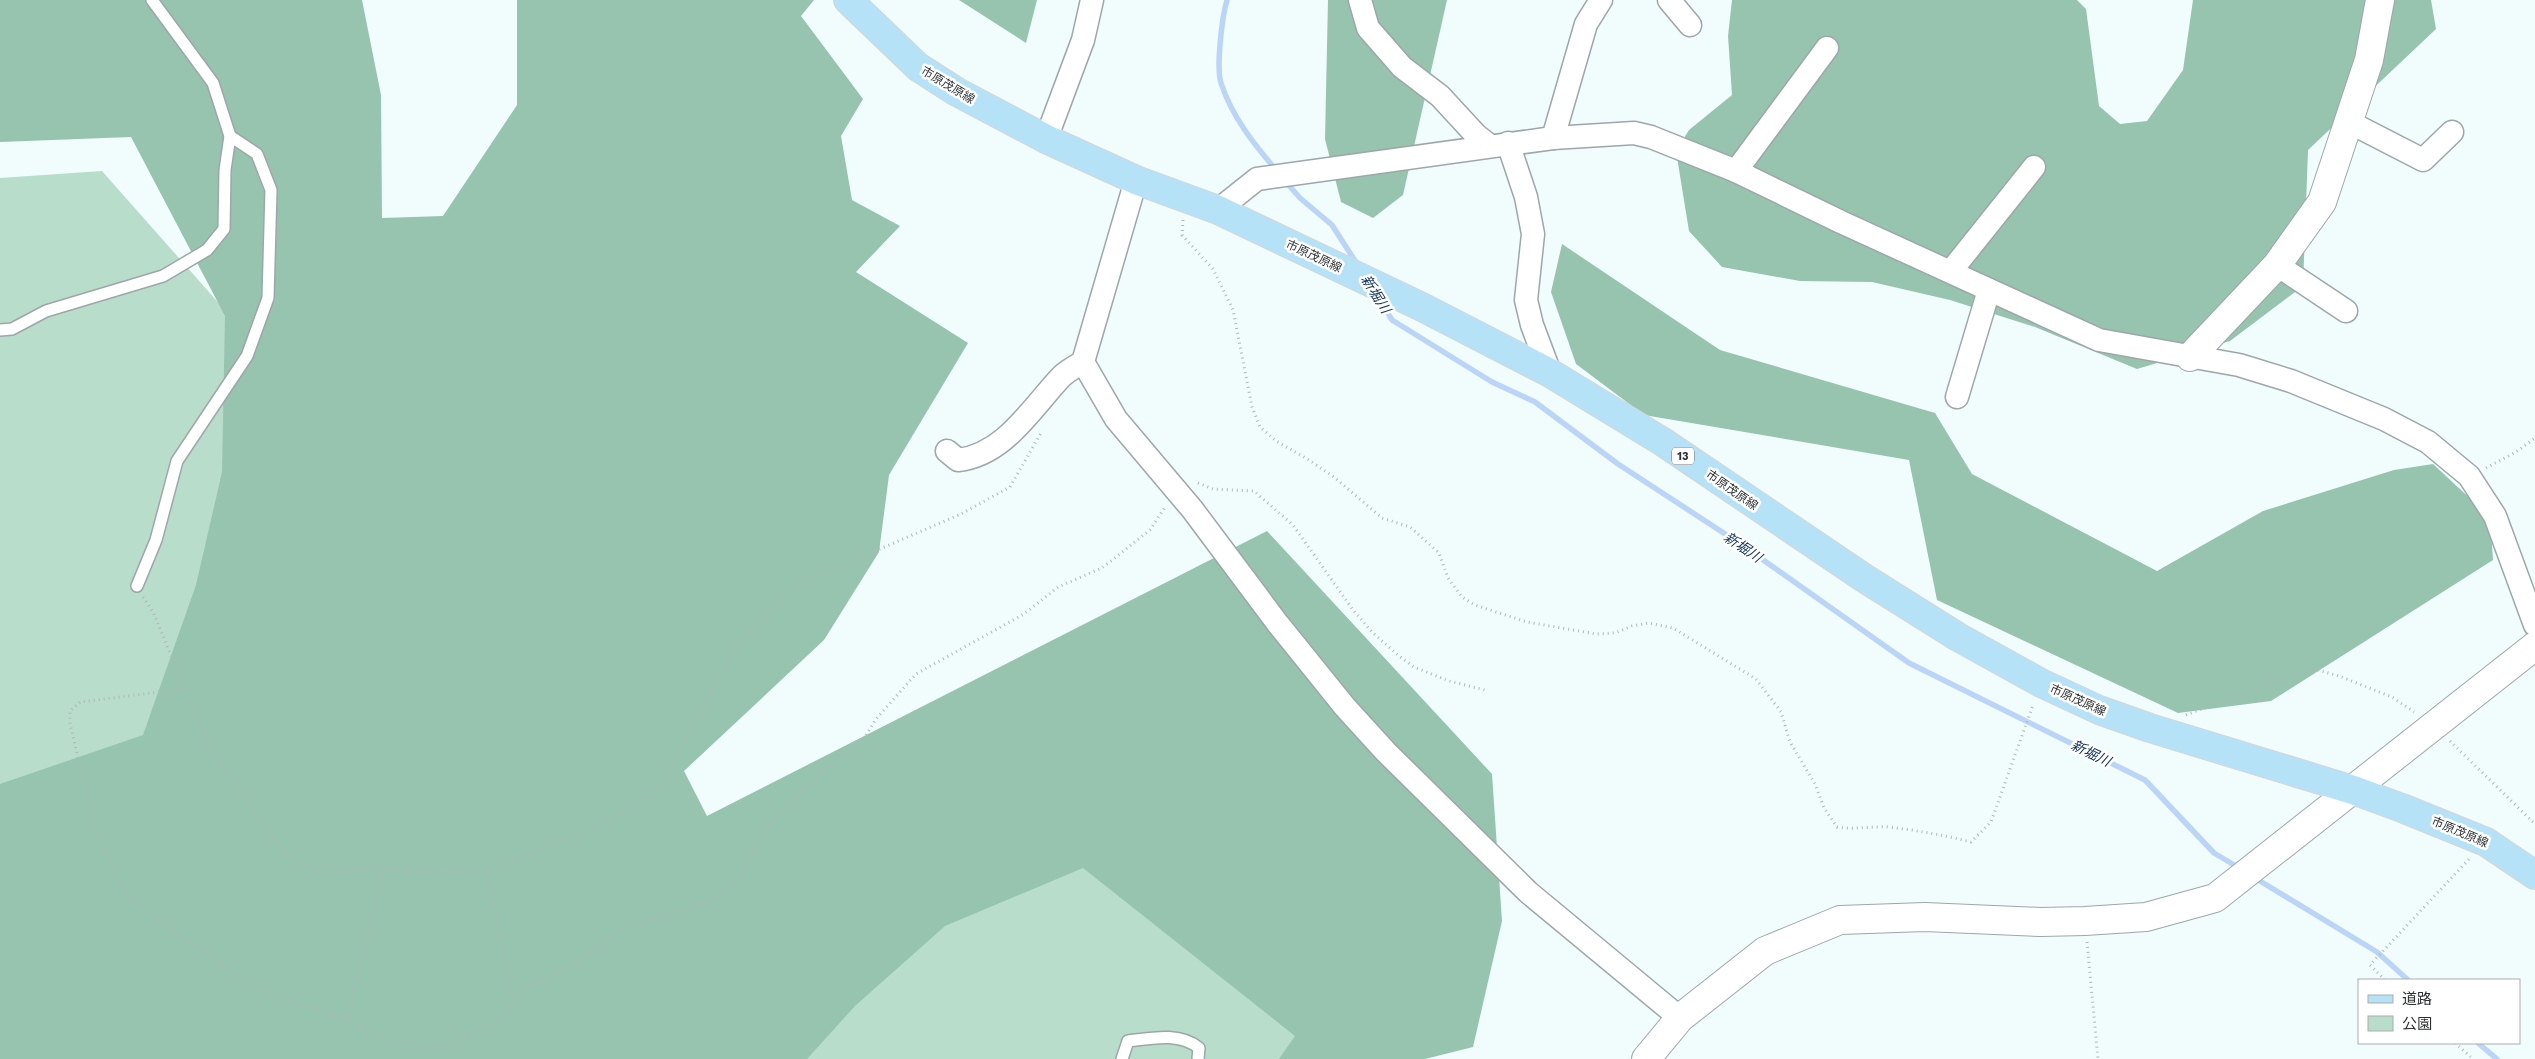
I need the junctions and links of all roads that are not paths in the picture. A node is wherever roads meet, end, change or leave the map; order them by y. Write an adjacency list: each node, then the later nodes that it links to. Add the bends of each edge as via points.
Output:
1 (152, 0): 12 (lane, via 212,83)
2 (848, 0): 14 (main road, 市原茂原線 / 13, via 918,67 957,92)
3 (1092, 0): 14 (street, via 1083,40)
4 (1360, 0): 15 (street, via 1368,28 1402,67 1440,96 1476,135)
5 (1601, 0): 13 (street, via 1586,24)
6 (1669, 0): 8 (street)
7 (2380, 0): 10 (street, via 2369,60)
8 (1690, 25)
9 (1827, 48): 17 (street)
10 (2349, 122): 11 (street, via 2423,160); 20 (street, via 2322,202)
11 (2452, 132)
12 (230, 136): 24 (lane, via 225,170 224,229 206,250 163,276 46,311 12,329); 30 (lane, via 257,154 271,190 268,298 248,356 177,461 156,540)
13 (1554, 138): 15 (street); 17 (street, via 1634,133)
14 (1046, 139): 18 (main road, 市原茂原線 / 13)
15 (1499, 144): 19 (street, via 1257,179); 27 (street, via 1526,198 1533,234 1526,300)
16 (2034, 168): 21 (street)
17 (1736, 171): 21 (street)
18 (1136, 180): 19 (main road, 市原茂原線 / 13); 26 (street)
19 (1218, 210): 27 (main road, 市原茂原線 / 13, via 1422,307)
20 (2277, 265): 23 (street); 25 (street)
21 (1951, 272): 22 (street)
22 (1989, 290): 25 (street, via 2099,340); 28 (street)
23 (2346, 311)
24 (0, 330)
25 (2190, 357): 31 (street, via 2239,366 2291,381 2337,398 2428,442 2469,476 2495,516)
26 (1083, 362): 29 (street, via 1062,376 1021,423 993,447 976,458 958,460); 35 (street, via 1116,419 1185,486 1284,632 1386,752 1528,892)
27 (1550, 373): 33 (main road, 市原茂原線 / 13, via 1663,442 1879,588 2041,683 2099,710 2150,728)
28 (1957, 397)
29 (947, 450)
30 (136, 586)
31 (2535, 625)
32 (2535, 646): 33 (street)
33 (2353, 790): 34 (main road, 市原茂原線 / 13, via 2486,842); 35 (street, via 2215,898 2146,917 2085,921 1925,917 1840,920 1765,951)
34 (2535, 875)
35 (1680, 1018): 38 (street)
36 (1122, 1059): 37 (lane, via 1128,1041 1170,1037 1191,1041 1199,1048)
37 (1198, 1059)
38 (1646, 1059)

